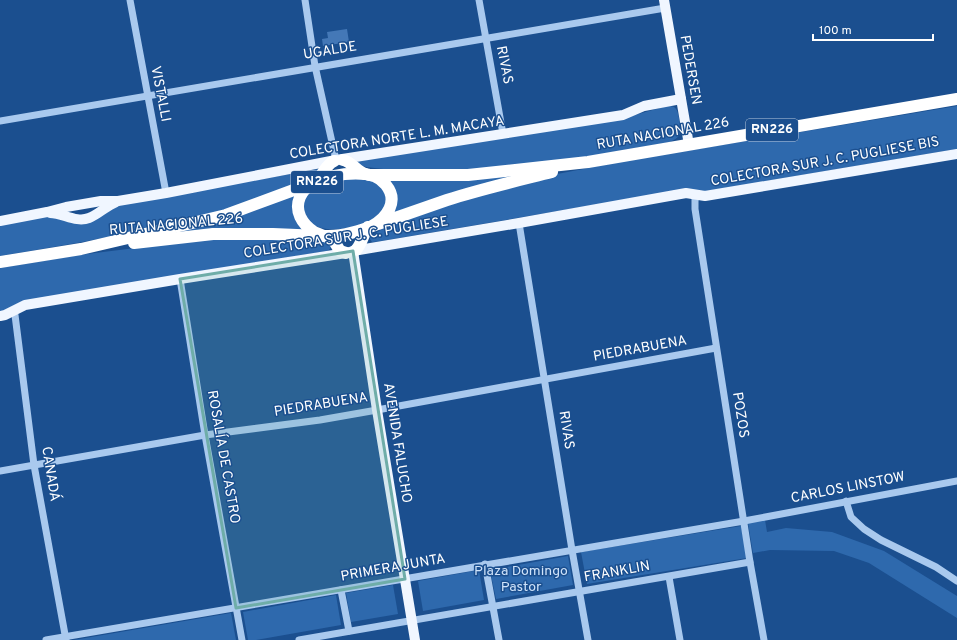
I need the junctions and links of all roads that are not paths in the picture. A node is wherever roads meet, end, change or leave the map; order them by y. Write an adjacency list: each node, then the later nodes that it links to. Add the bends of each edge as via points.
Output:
1 (130, 0): 7 (street, VISTALLI)
2 (305, 0): 6 (street)
3 (479, 0): 5 (street, RIVAS)
4 (664, 4): 5 (street, UGALDE); 8 (main road, PEDERSEN)
5 (486, 40): 6 (street, UGALDE); 11 (street, RIVAS)
6 (315, 66): 7 (street, UGALDE); 14 (street)
7 (147, 95): 10 (street, UGALDE); 18 (street, VISTALLI)
8 (681, 99): 11 (main road, COLECTORA NORTE L. M. MACAYA, via 644,106 623,115); 12 (main road, PEDERSEN)
9 (957, 99): 12 (highway, RUTA NACIONAL 226 / RN226)
10 (0, 121)
11 (503, 134): 14 (main road, COLECTORA NORTE L. M. MACAYA)
12 (689, 145): 15 (highway, RUTA NACIONAL 226 / RN226)
13 (957, 154): 19 (main road, COLECTORA SUR J. C. PUGLIESE BIS)
14 (338, 160): 16 (highway, via 351,163 358,170); 17 (highway, via 328,165); 18 (main road, COLECTORA NORTE L. M. MACAYA)
15 (588, 162): 16 (highway, RUTA NACIONAL 226 / RN226, via 468,174); 24 (highway, RUTA NACIONAL 226 / RN226, via 493,186)
16 (368, 174): 17 (highway, RUTA NACIONAL 226 / RN226, via 334,176); 24 (highway, RUTA NACIONAL 226 / RN226, via 383,181 392,196 388,213)
17 (312, 184): 25 (highway, RN226, via 301,196 298,210 304,225); 26 (highway, RUTA NACIONAL 226 / RN226, via 226,215)
18 (166, 193): 20 (main road, COLECTORA NORTE L. M. MACAYA)
19 (698, 196): 23 (main road, COLECTORA SUR J. C. PUGLIESE, via 686,193); 32 (street, POZOS, via 695,199 695,209)
20 (118, 201): 21 (main road, COLECTORA NORTE L. M. MACAYA, via 101,201); 21 (main road, COLECTORA NORTE L. M. MACAYA, via 85,219)
21 (47, 212): 22 (main road, COLECTORA NORTE L. M. MACAYA)
22 (0, 221)
23 (519, 223): 27 (main road, COLECTORA SUR J. C. PUGLIESE); 33 (street, RIVAS)
24 (370, 227): 25 (highway, RUTA NACIONAL 226 / RN226, via 351,233); 27 (highway, via 363,236 360,247)
25 (323, 236): 26 (highway, RUTA NACIONAL 226 / RN226, via 260,233 198,235); 27 (highway, via 334,242 340,250)
26 (81, 249): 28 (highway, RUTA NACIONAL 226 / RN226)
27 (352, 251): 29 (main road, COLECTORA SUR J. C. PUGLIESE); 34 (main road, AVENIDA FALUCHO)
28 (0, 262)
29 (180, 279): 30 (main road, COLECTORA SUR J. C. PUGLIESE, via 25,305); 35 (street, ROSALÍA DE CASTRO)
30 (12, 312): 31 (main road, COLECTORA SUR J. C. PUGLIESE); 36 (street, CANADÁ, via 15,315)
31 (0, 316)
32 (716, 348): 33 (street, PIEDRABUENA); 40 (street, POZOS)
33 (544, 379): 34 (street, PIEDRABUENA); 41 (street, RIVAS)
34 (377, 410): 35 (street, PIEDRABUENA); 45 (main road, AVENIDA FALUCHO)
35 (205, 435): 36 (street, PIEDRABUENA); 50 (street, ROSALÍA DE CASTRO)
36 (34, 465): 37 (street, PIEDRABUENA); 53 (street, CANADÁ)
37 (0, 471)
38 (957, 481): 39 (street, CARLOS LINSTOW)
39 (846, 501): 40 (street, CARLOS LINSTOW); 46 (street, via 851,516 864,529)
40 (744, 521): 41 (street, PRIMERA JUNTA); 42 (street, POZOS)
41 (572, 550): 43 (street, PRIMERA JUNTA); 48 (street, RIVAS)
42 (750, 562): 44 (street, FRANKLIN); 61 (street, POZOS)
43 (485, 564): 45 (street, PRIMERA JUNTA); 49 (street)
44 (669, 577): 48 (street, FRANKLIN); 60 (street)
45 (405, 579): 47 (street, PRIMERA JUNTA); 51 (main road, AVENIDA FALUCHO)
46 (957, 581)
47 (342, 590): 50 (street, PRIMERA JUNTA); 52 (street)
48 (579, 592): 49 (street, FRANKLIN); 59 (street, RIVAS)
49 (493, 607): 51 (street, FRANKLIN); 58 (street)
50 (236, 608): 53 (street, PRIMERA JUNTA); 55 (street, ROSALÍA DE CASTRO)
51 (412, 620): 52 (street, FRANKLIN); 57 (main road, AVENIDA FALUCHO)
52 (348, 631): 56 (street, FRANKLIN)
53 (66, 638): 54 (street, PRIMERA JUNTA)
54 (46, 640)
55 (242, 640)
56 (299, 640)
57 (415, 640)
58 (499, 640)
59 (588, 640)
60 (680, 640)
61 (764, 640)

